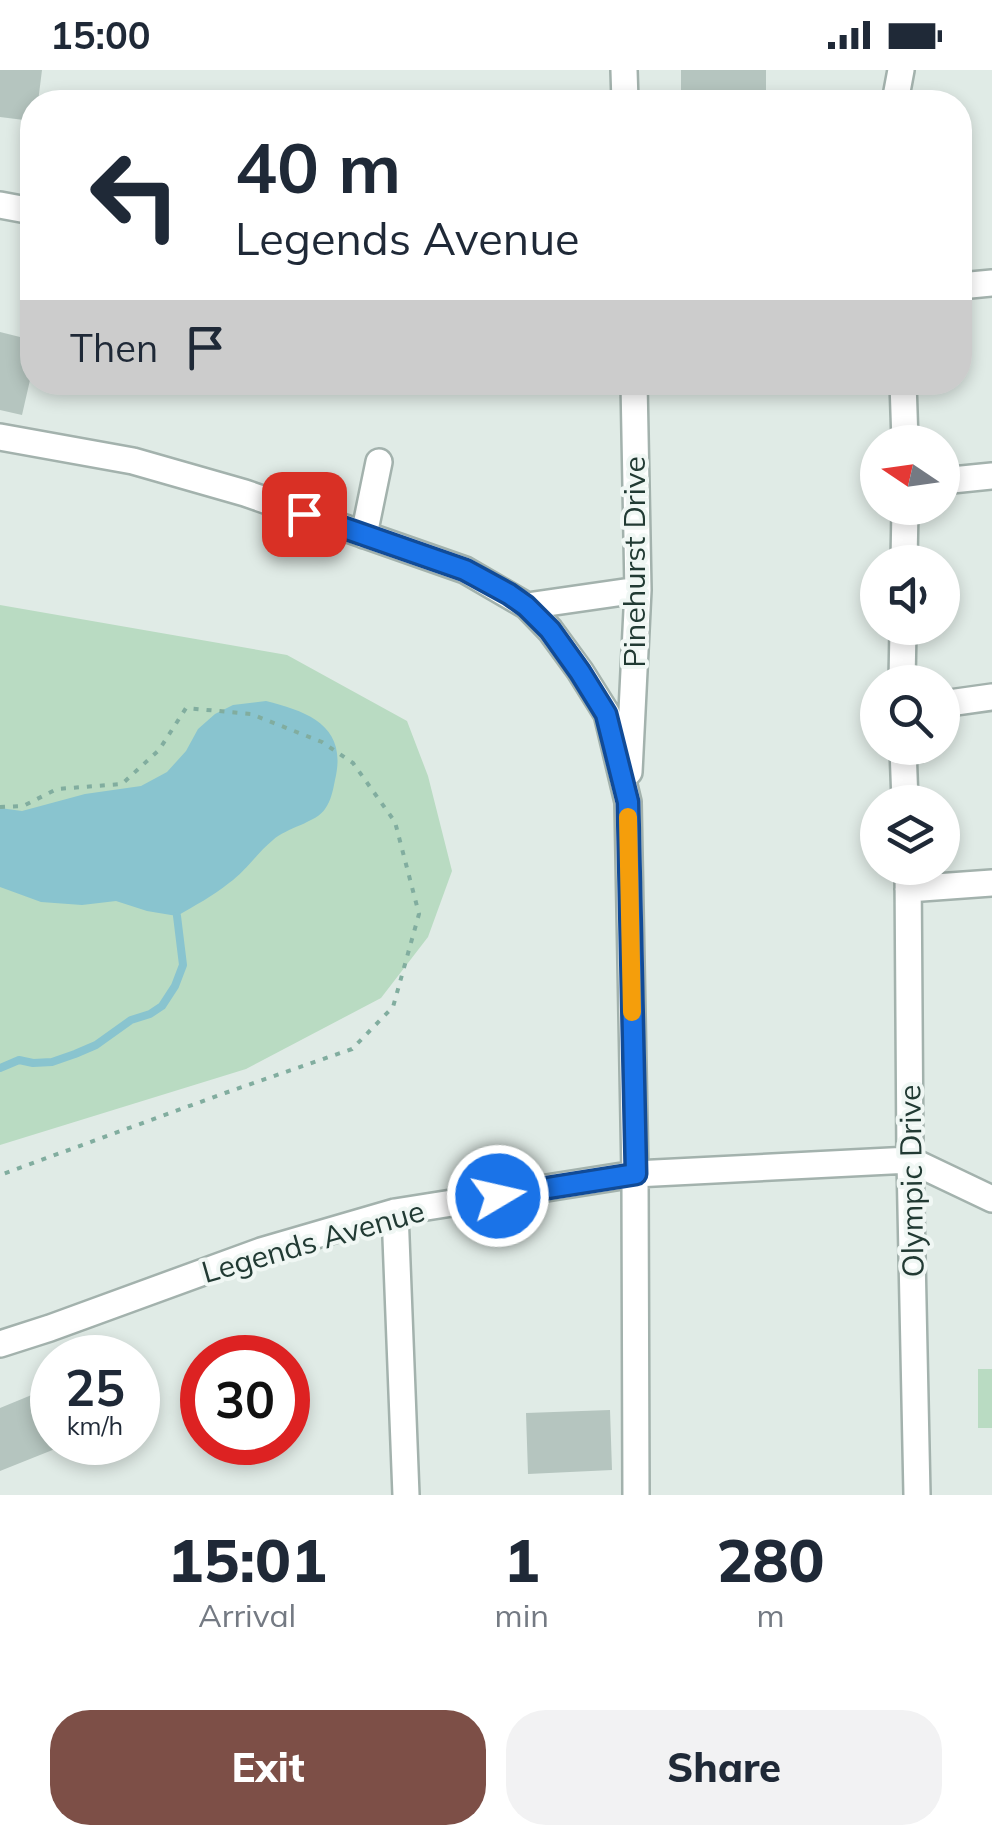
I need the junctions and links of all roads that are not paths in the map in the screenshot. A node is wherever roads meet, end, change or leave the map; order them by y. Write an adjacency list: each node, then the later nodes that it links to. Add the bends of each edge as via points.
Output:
1 (634, 395): 9 (street, Pinehurst Drive)
2 (904, 395): 3 (street)
3 (905, 425)
4 (0, 436): 8 (street, via 133,461)
5 (379, 462): 8 (street)
6 (992, 476): 7 (street)
7 (960, 479)
8 (364, 536): 10 (street, via 465,570)
9 (638, 590): 10 (street); 13 (street, Pinehurst Drive)
10 (526, 606): 13 (street, via 606,714)
11 (992, 697): 12 (street)
12 (960, 701)
13 (628, 802): 18 (street)
14 (960, 881): 15 (street)
15 (992, 883)
16 (908, 885): 17 (street, Olympic Drive)
17 (910, 1160): 18 (street, Legends Avenue); 19 (street); 24 (street, Olympic Drive)
18 (636, 1174): 20 (street, Legends Avenue); 23 (street)
19 (992, 1199)
20 (395, 1212): 21 (street, Legends Avenue, via 262,1251); 22 (street)
21 (0, 1344)
22 (406, 1495)
23 (636, 1495)
24 (917, 1495)

